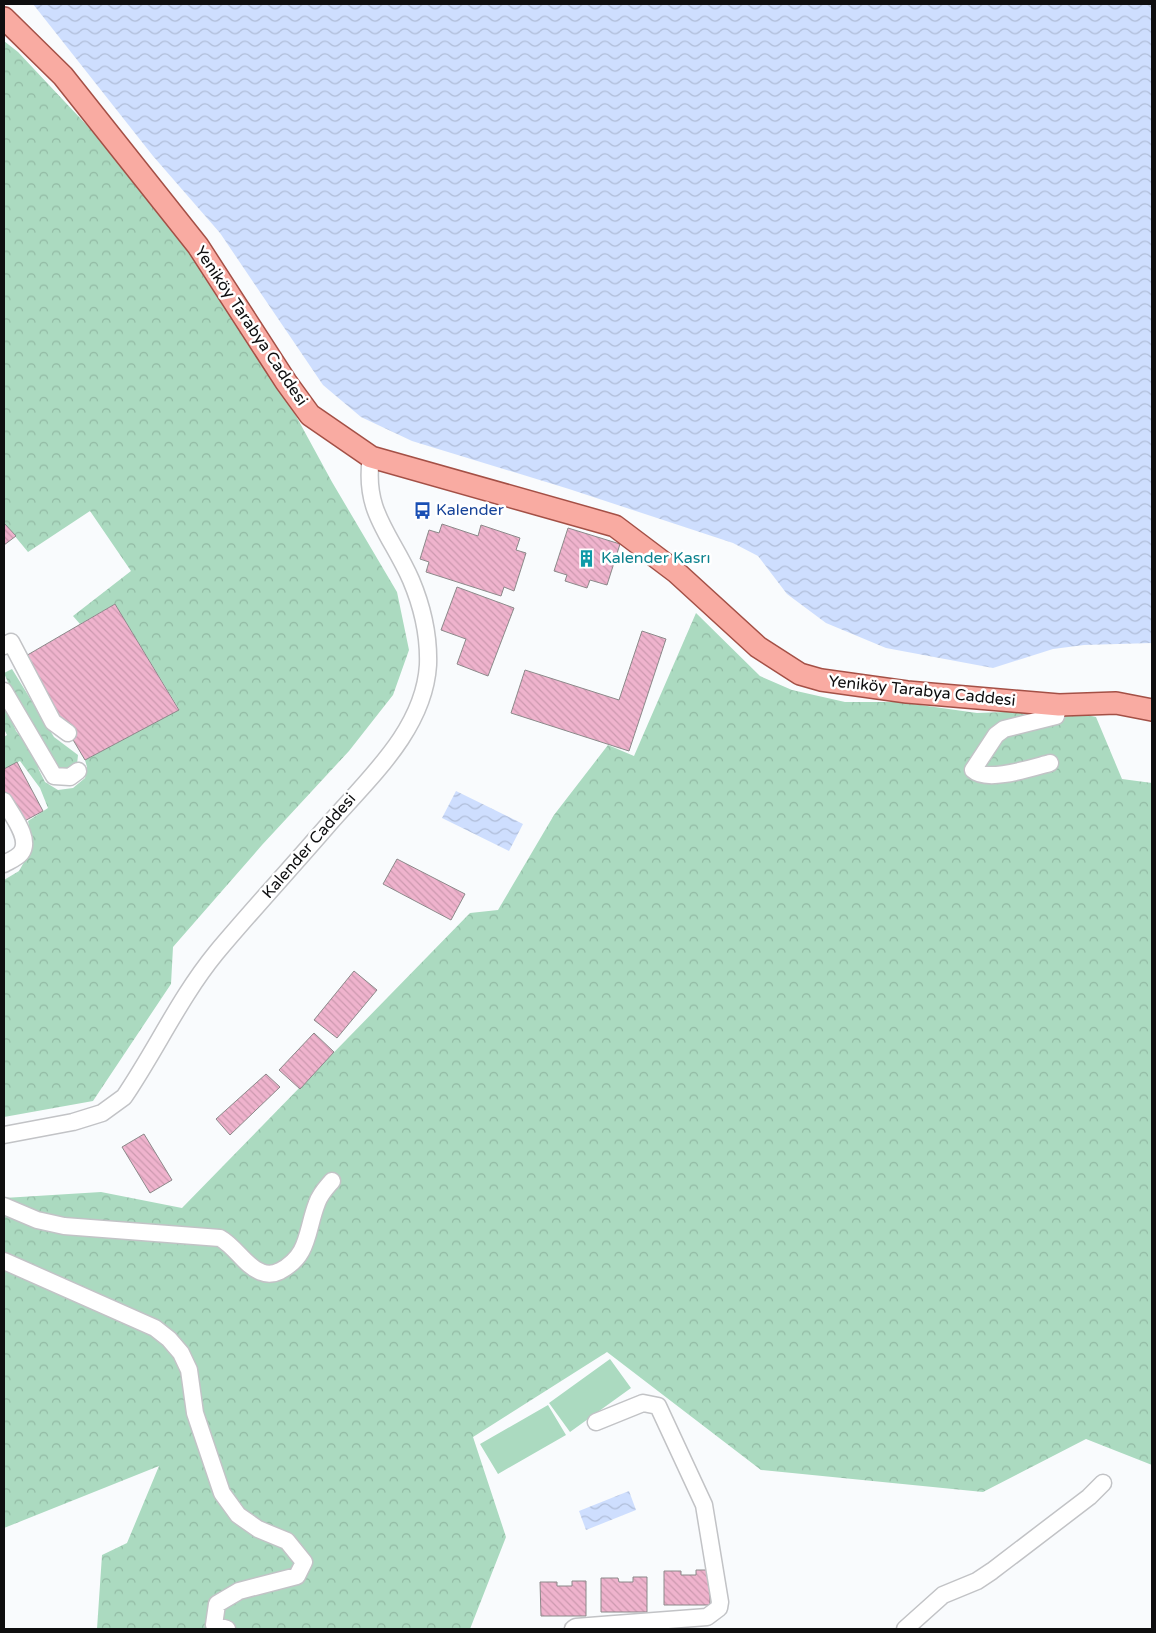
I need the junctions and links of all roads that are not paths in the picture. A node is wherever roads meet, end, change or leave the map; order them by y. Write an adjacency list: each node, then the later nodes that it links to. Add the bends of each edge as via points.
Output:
1 (4, 18): 2 (main road, Yeniköy Tarabya Caddesi, via 63,76 198,246 310,415)
2 (371, 457): 5 (main road, Yeniköy Tarabya Caddesi, via 615,526 676,572 758,647 800,674 907,692); 12 (street, Kalender Caddesi, via 369,493 410,579 427,636 425,690 415,714 390,754 216,954 124,1097 95,1116)
3 (4, 646): 7 (street, via 11,642 53,722)
4 (4, 691): 9 (street, via 54,776 70,777)
5 (1059, 705): 6 (main road, Yeniköy Tarabya Caddesi, via 1116,702); 8 (street, via 1056,716 996,735 973,770 982,776)
6 (1152, 710)
7 (68, 733)
8 (1050, 764)
9 (78, 771)
10 (4, 801): 11 (street, via 22,832 24,846 20,854)
11 (4, 864)
12 (4, 1135)
13 (332, 1181): 14 (street, via 320,1196 306,1244 298,1258 273,1274 262,1273 253,1267 220,1238 64,1226 37,1220)
14 (4, 1206)
15 (4, 1261): 19 (street, via 155,1328 181,1352 189,1370 195,1413 222,1493 238,1515 258,1530 288,1542 304,1562 297,1576 239,1591 217,1604 214,1625)
16 (596, 1422): 18 (street, via 643,1403 658,1406 704,1505 720,1602 719,1608 707,1617)
17 (1103, 1483): 21 (street, via 992,1572 944,1596)
18 (615, 1627): 20 (street)
19 (227, 1629)
20 (573, 1629)
21 (905, 1629)

